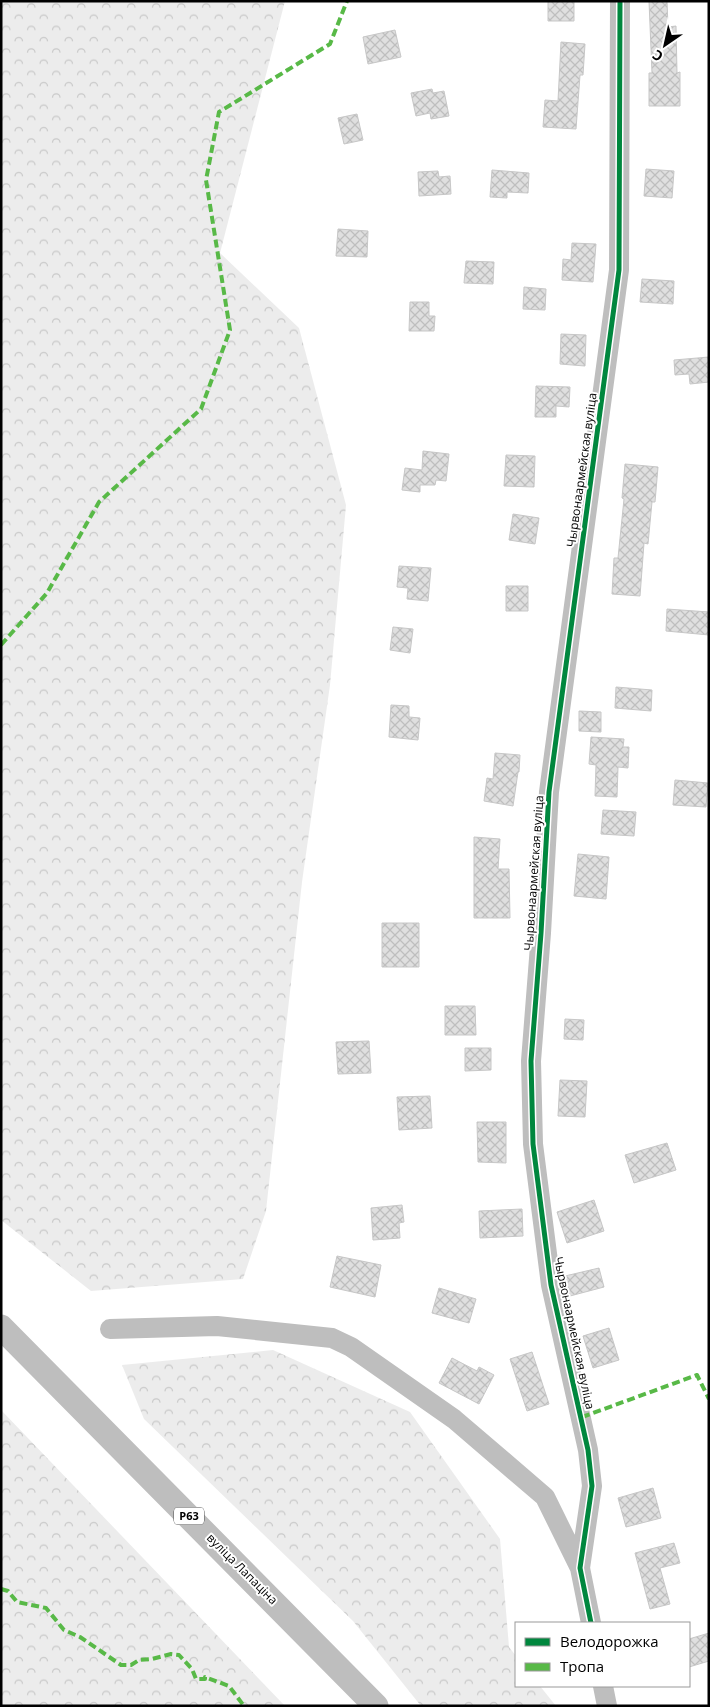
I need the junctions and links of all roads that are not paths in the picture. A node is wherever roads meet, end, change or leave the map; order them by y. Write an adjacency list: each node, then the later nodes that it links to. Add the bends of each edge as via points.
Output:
1 (620, 1): 4 (street, Чырвонаармейская вуліца, via 619,270 549,792 531,1061 534,1144 551,1285 582,1417 592,1486)
2 (1, 1327): 7 (main road, вуліца Лапаціна / Р63)
3 (110, 1329): 4 (street, via 216,1326 332,1338 351,1347 454,1418 545,1497)
4 (580, 1568): 5 (street, Чырвонаармейская вуліца)
5 (591, 1622)
6 (603, 1687): 8 (street)
7 (376, 1706)
8 (607, 1706)

